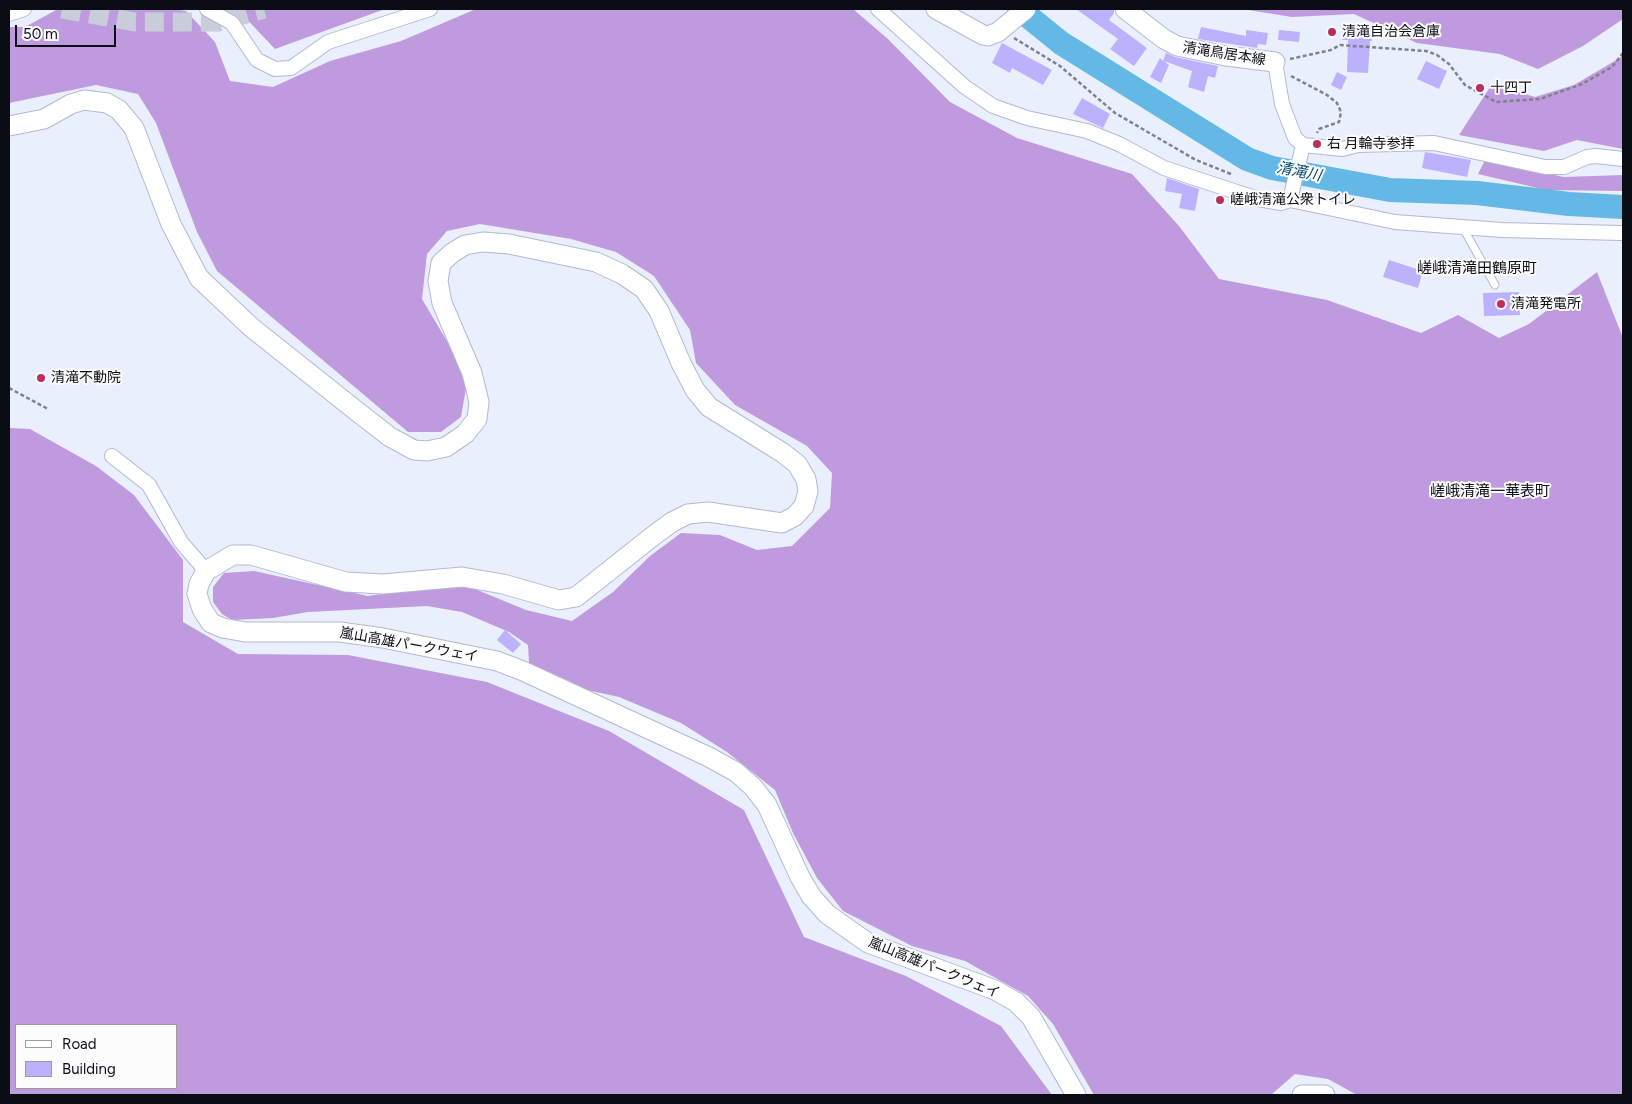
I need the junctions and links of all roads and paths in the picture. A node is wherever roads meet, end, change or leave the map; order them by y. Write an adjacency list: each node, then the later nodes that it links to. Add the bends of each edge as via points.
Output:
1 (24, 9): 8 (street)
2 (207, 9): 3 (street, via 232,24 261,65 275,69 291,68 328,42)
3 (430, 9)
4 (878, 9): 17 (street, via 964,87 993,106 1027,118 1100,135 1186,177 1258,199 1281,203)
5 (936, 9): 6 (street, bridge, via 988,36 998,32)
6 (1026, 9)
7 (1125, 9): 11 (street, 清滝鳥居本線, via 1177,46)
8 (9, 14)
9 (1033, 48): 16 (path, via 1060,66 1115,113 1196,160)
10 (1623, 53): 11 (path, via 1612,67 1582,84 1540,99 1496,102 1464,84 1449,64 1426,51 1340,45)
11 (1276, 66): 13 (path, via 1337,103 1341,112 1339,122); 14 (street, via 1282,104 1295,138)
12 (9, 126): 24 (street, via 44,119 84,100 107,103 119,110 134,128 171,224 199,278 245,322 358,414 414,450 446,447 465,434 476,419 479,402 472,373 442,303 438,281 442,263 465,245 483,242 509,244 596,262 644,289 660,311 681,363 709,407 797,464 806,479 808,491 804,506 782,523 708,512 688,514 660,531 576,596 559,600 503,584 462,577 383,584 346,582 251,555 234,555)
13 (1319, 129)
14 (1303, 146): 15 (street, via 1342,149 1358,145 1434,143 1545,167 1564,167 1596,156); 17 (street)
15 (1623, 159)
16 (1237, 177)
17 (1290, 198): 18 (street, via 1395,222)
18 (1463, 227): 19 (street); 20 (lane)
19 (1621, 233)
20 (1495, 285)
21 (9, 388): 22 (path)
22 (48, 409)
23 (112, 456): 24 (street, via 149,485 181,542)
24 (206, 571): 25 (street, 嵐山高雄パークウェイ, via 197,594 211,623 223,628 245,632 340,632 497,661 531,674 736,772 767,805 800,877 827,914 868,943 994,990 1016,1002 1031,1018)
25 (1076, 1095)
26 (1302, 1095): 27 (street)
27 (1325, 1095)

